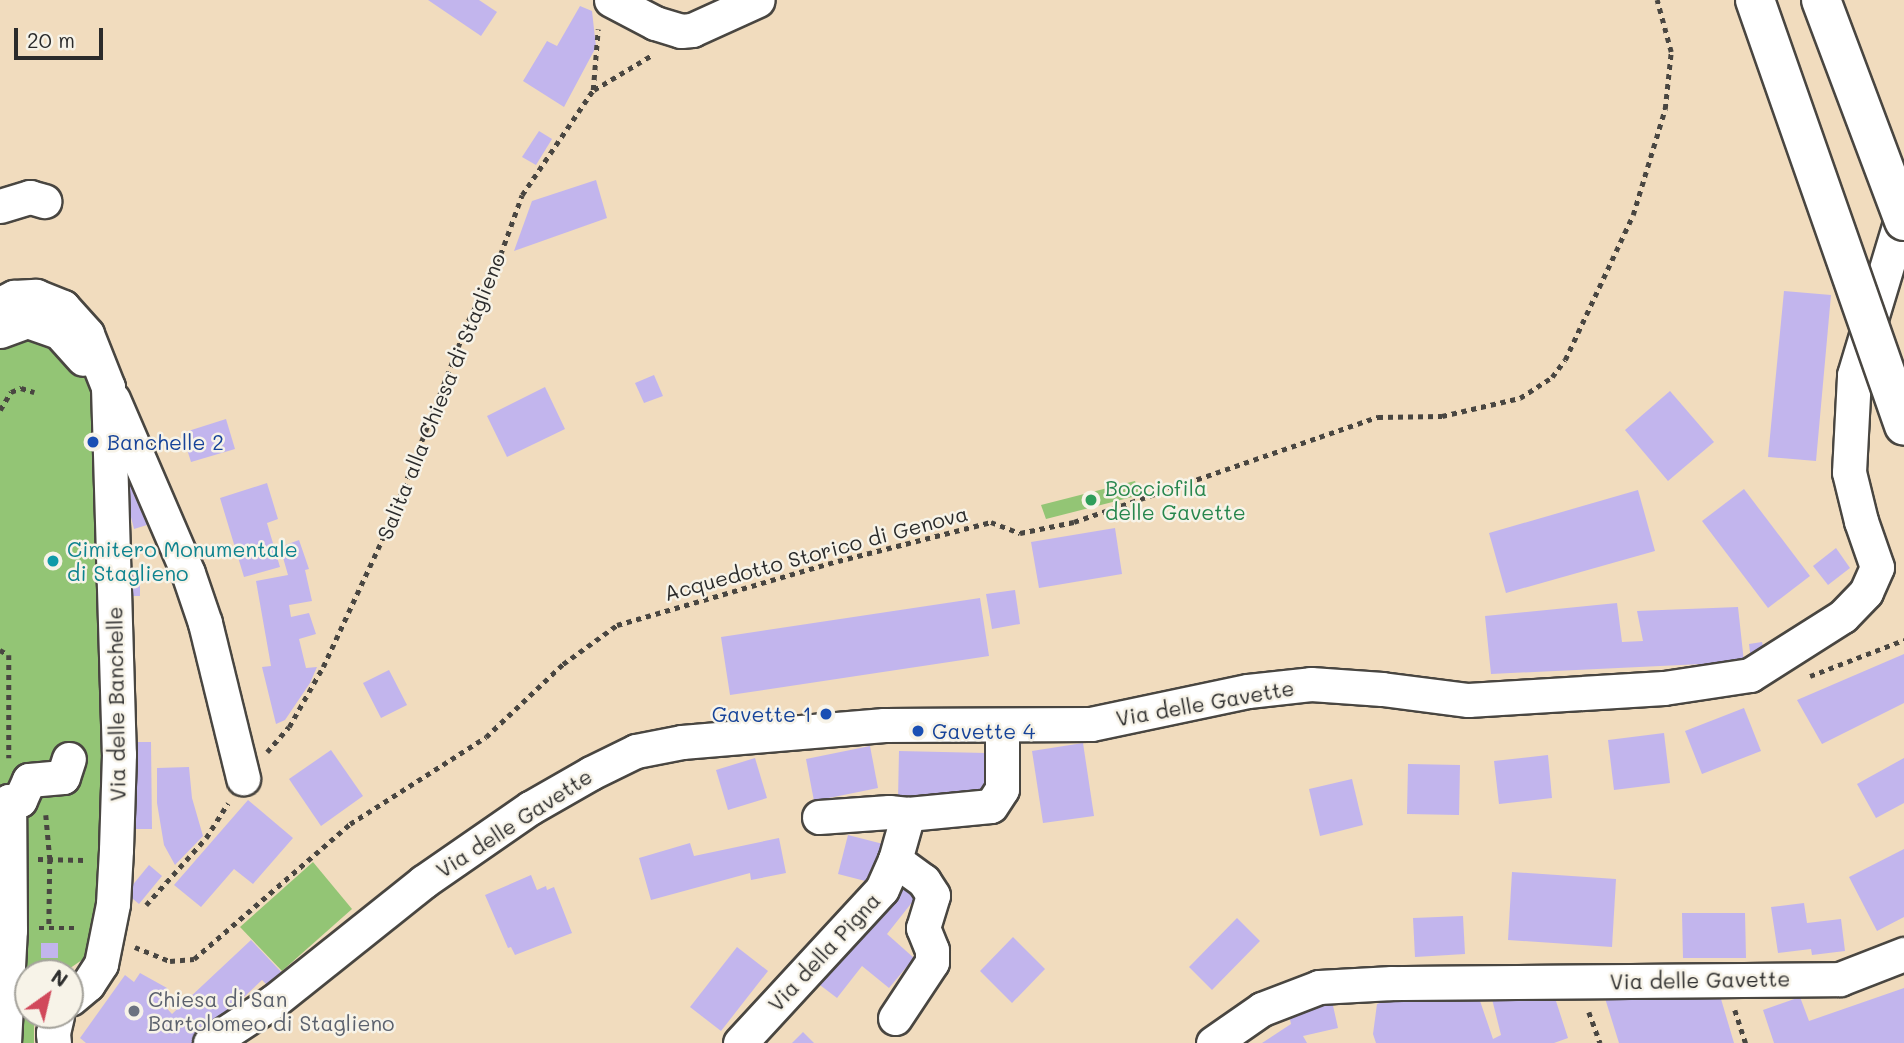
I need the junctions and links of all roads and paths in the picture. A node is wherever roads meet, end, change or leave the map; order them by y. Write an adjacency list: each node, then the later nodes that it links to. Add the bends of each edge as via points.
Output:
1 (758, 0): 6 (street)
2 (1657, 0): 34 (path, Acquedotto Storico di Genova, via 1671,52 1665,109 1633,215 1565,360 1552,377 1520,398 1442,416 1378,417 1074,522 1020,533 990,522 617,625 564,664 486,737 350,824 194,959 170,961)
3 (1755, 0): 17 (highway, bridge)
4 (1821, 0): 11 (highway, bridge)
5 (604, 13): 6 (street); 7 (path, Salita alla Chiesa di Staglieno)
6 (692, 30): 7 (path)
7 (593, 90): 21 (path, Salita alla Chiesa di Staglieno, via 522,195 389,525 323,667 289,727)
8 (44, 201): 9 (street, via 30,197)
9 (0, 206)
10 (1904, 209): 19 (street, Via delle Gavette, via 1854,375 1849,472 1877,567 1866,592 1843,616 1769,666 1750,675 1664,688 1468,700 1311,684 1248,691 1091,724)
11 (1904, 221)
12 (0, 304): 14 (street, Via delle Banchelle, via 14,297 36,296 62,307 86,334)
13 (0, 331): 14 (street, via 27,321 59,332)
14 (107, 387): 21 (street, via 188,573); 36 (street, Via delle Banchelle, via 119,754 114,891 101,964)
15 (34, 392): 16 (path, via 22,388 11,392)
16 (0, 410)
17 (1904, 426)
18 (0, 650): 22 (path, via 9,655)
19 (1002, 725): 24 (street, via 1002,789 990,806); 39 (street, Via delle Gavette, via 884,725 682,742 636,751 519,815 423,882 274,1001)
20 (69, 759): 22 (street, via 63,777 29,780 20,800)
21 (243, 778): 30 (path, Salita alla Chiesa di Staglieno, via 206,838)
22 (9, 801): 26 (street)
23 (45, 808): 27 (path)
24 (908, 814): 25 (street); 29 (street, Via della Pigna)
25 (819, 817)
26 (9, 858): 27 (path); 32 (street)
27 (50, 859): 28 (path); 31 (path)
28 (93, 860)
29 (895, 860): 37 (street, via 924,881 933,895 923,928 932,962); 40 (street, Via della Pigna, via 882,889)
30 (138, 914)
31 (48, 928): 32 (path); 33 (path, via 78,927)
32 (10, 930): 38 (street)
33 (82, 934)
34 (128, 945)
35 (1904, 954): 41 (street, Via delle Gavette, via 1840,979 1319,987 1262,1009)
36 (84, 987)
37 (895, 1018)
38 (4, 1043)
39 (210, 1043)
40 (740, 1043)
41 (1213, 1043)

